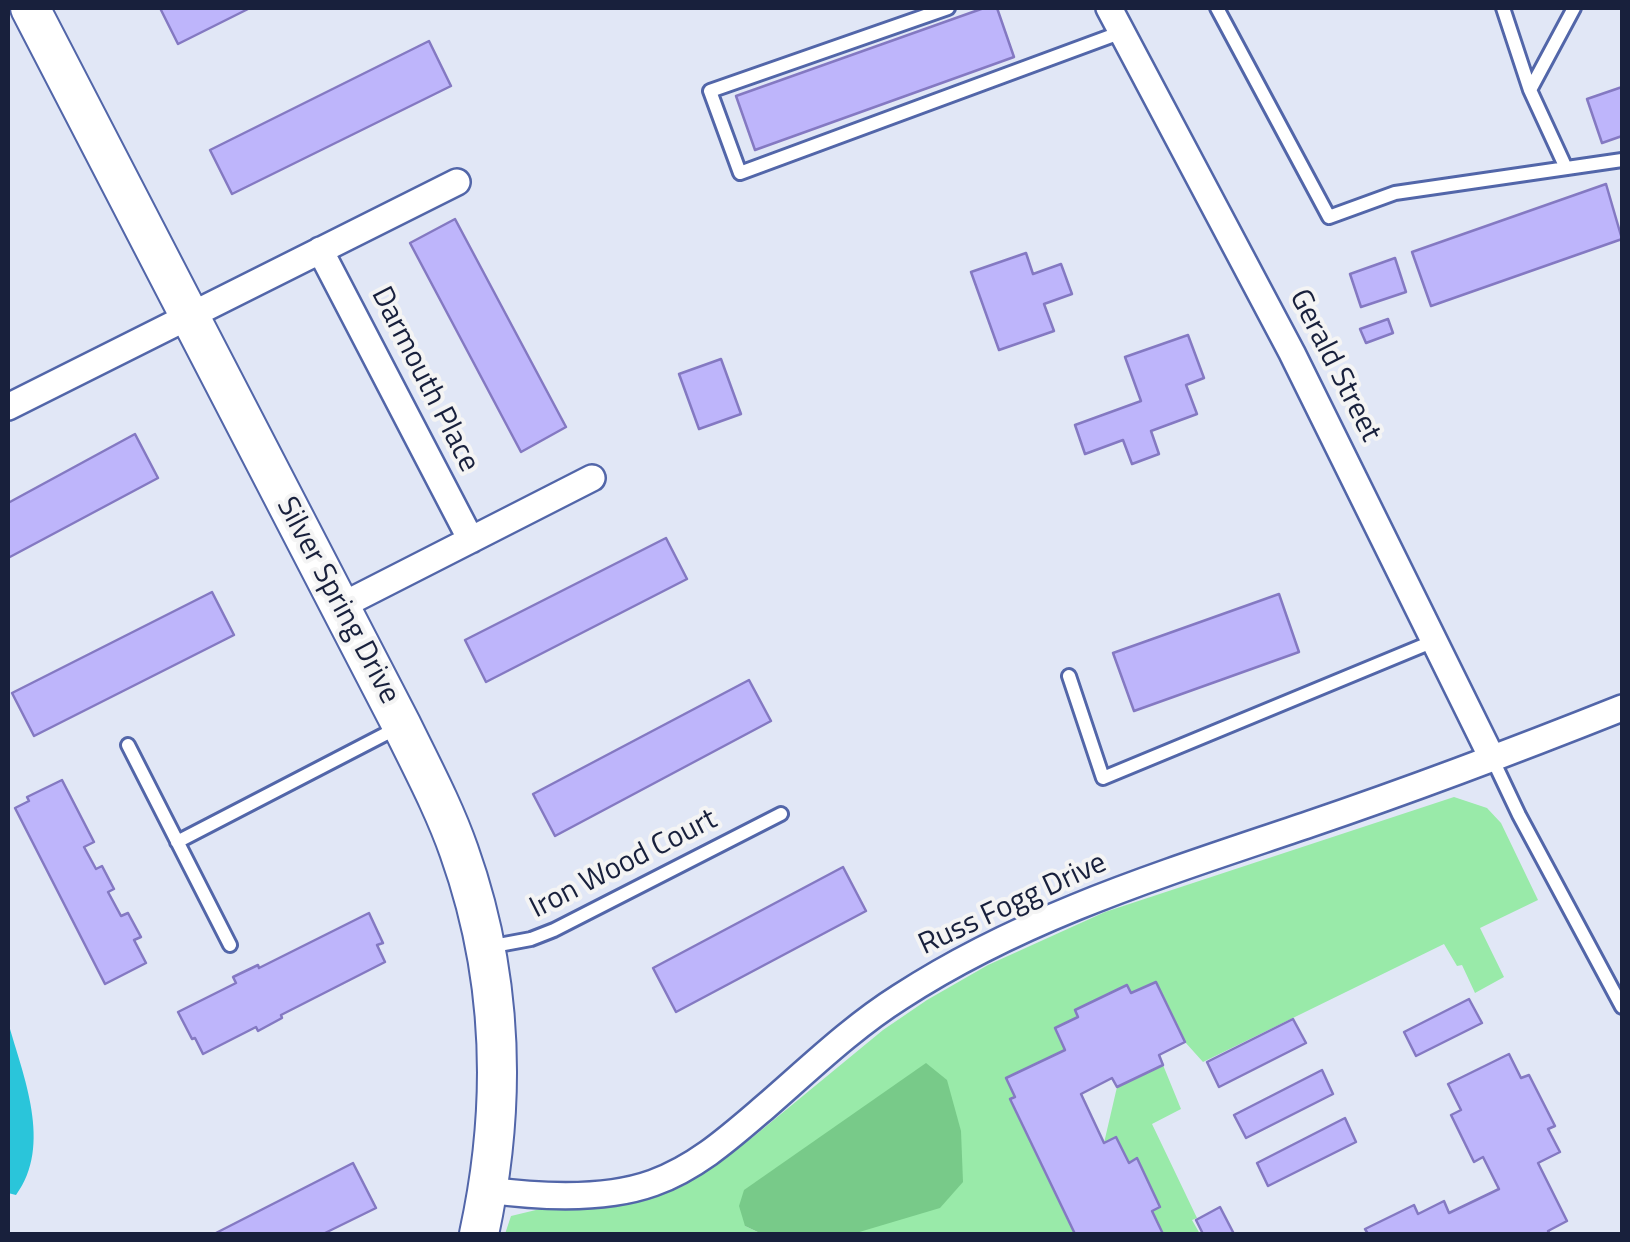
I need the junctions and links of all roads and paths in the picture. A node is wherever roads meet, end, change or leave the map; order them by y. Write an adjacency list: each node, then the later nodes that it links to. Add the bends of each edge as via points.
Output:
1 (30, 8): 13 (street, Silver Spring Drive)
2 (948, 8): 7 (lane, via 710,91 740,172)
3 (1109, 8): 7 (street, Gerald Street)
4 (1217, 8): 10 (lane, via 1329,217 1395,193)
5 (1503, 8): 8 (lane)
6 (1574, 8): 8 (lane)
7 (1122, 32): 18 (street, Gerald Street, via 1292,352)
8 (1530, 90): 10 (lane)
9 (1622, 160): 10 (lane)
10 (1566, 168)
11 (456, 182): 12 (street)
12 (320, 250): 13 (street); 16 (street, Darmouth Place)
13 (189, 316): 14 (street); 17 (street, Silver Spring Drive)
14 (8, 407)
15 (592, 478): 16 (street)
16 (471, 540): 17 (street)
17 (339, 607): 21 (street, Silver Spring Drive)
18 (1434, 641): 19 (lane, via 1102,778); 23 (street, Gerald Street)
19 (1069, 676)
20 (1622, 708): 23 (street, Russ Fogg Drive)
21 (402, 726): 25 (lane); 27 (street, Silver Spring Drive, via 459,850)
22 (128, 744): 25 (lane)
23 (1492, 758): 28 (lane); 29 (street, Russ Fogg Drive, via 1126,887 992,944 895,1000 728,1140 678,1173 616,1192 544,1196)
24 (780, 814): 27 (lane, Iron Wood Court, via 554,930)
25 (178, 842): 26 (lane)
26 (230, 945)
27 (486, 948): 29 (street, Silver Spring Drive, via 499,1068)
28 (1622, 1007)
29 (488, 1190): 30 (street, Silver Spring Drive)
30 (478, 1234)

